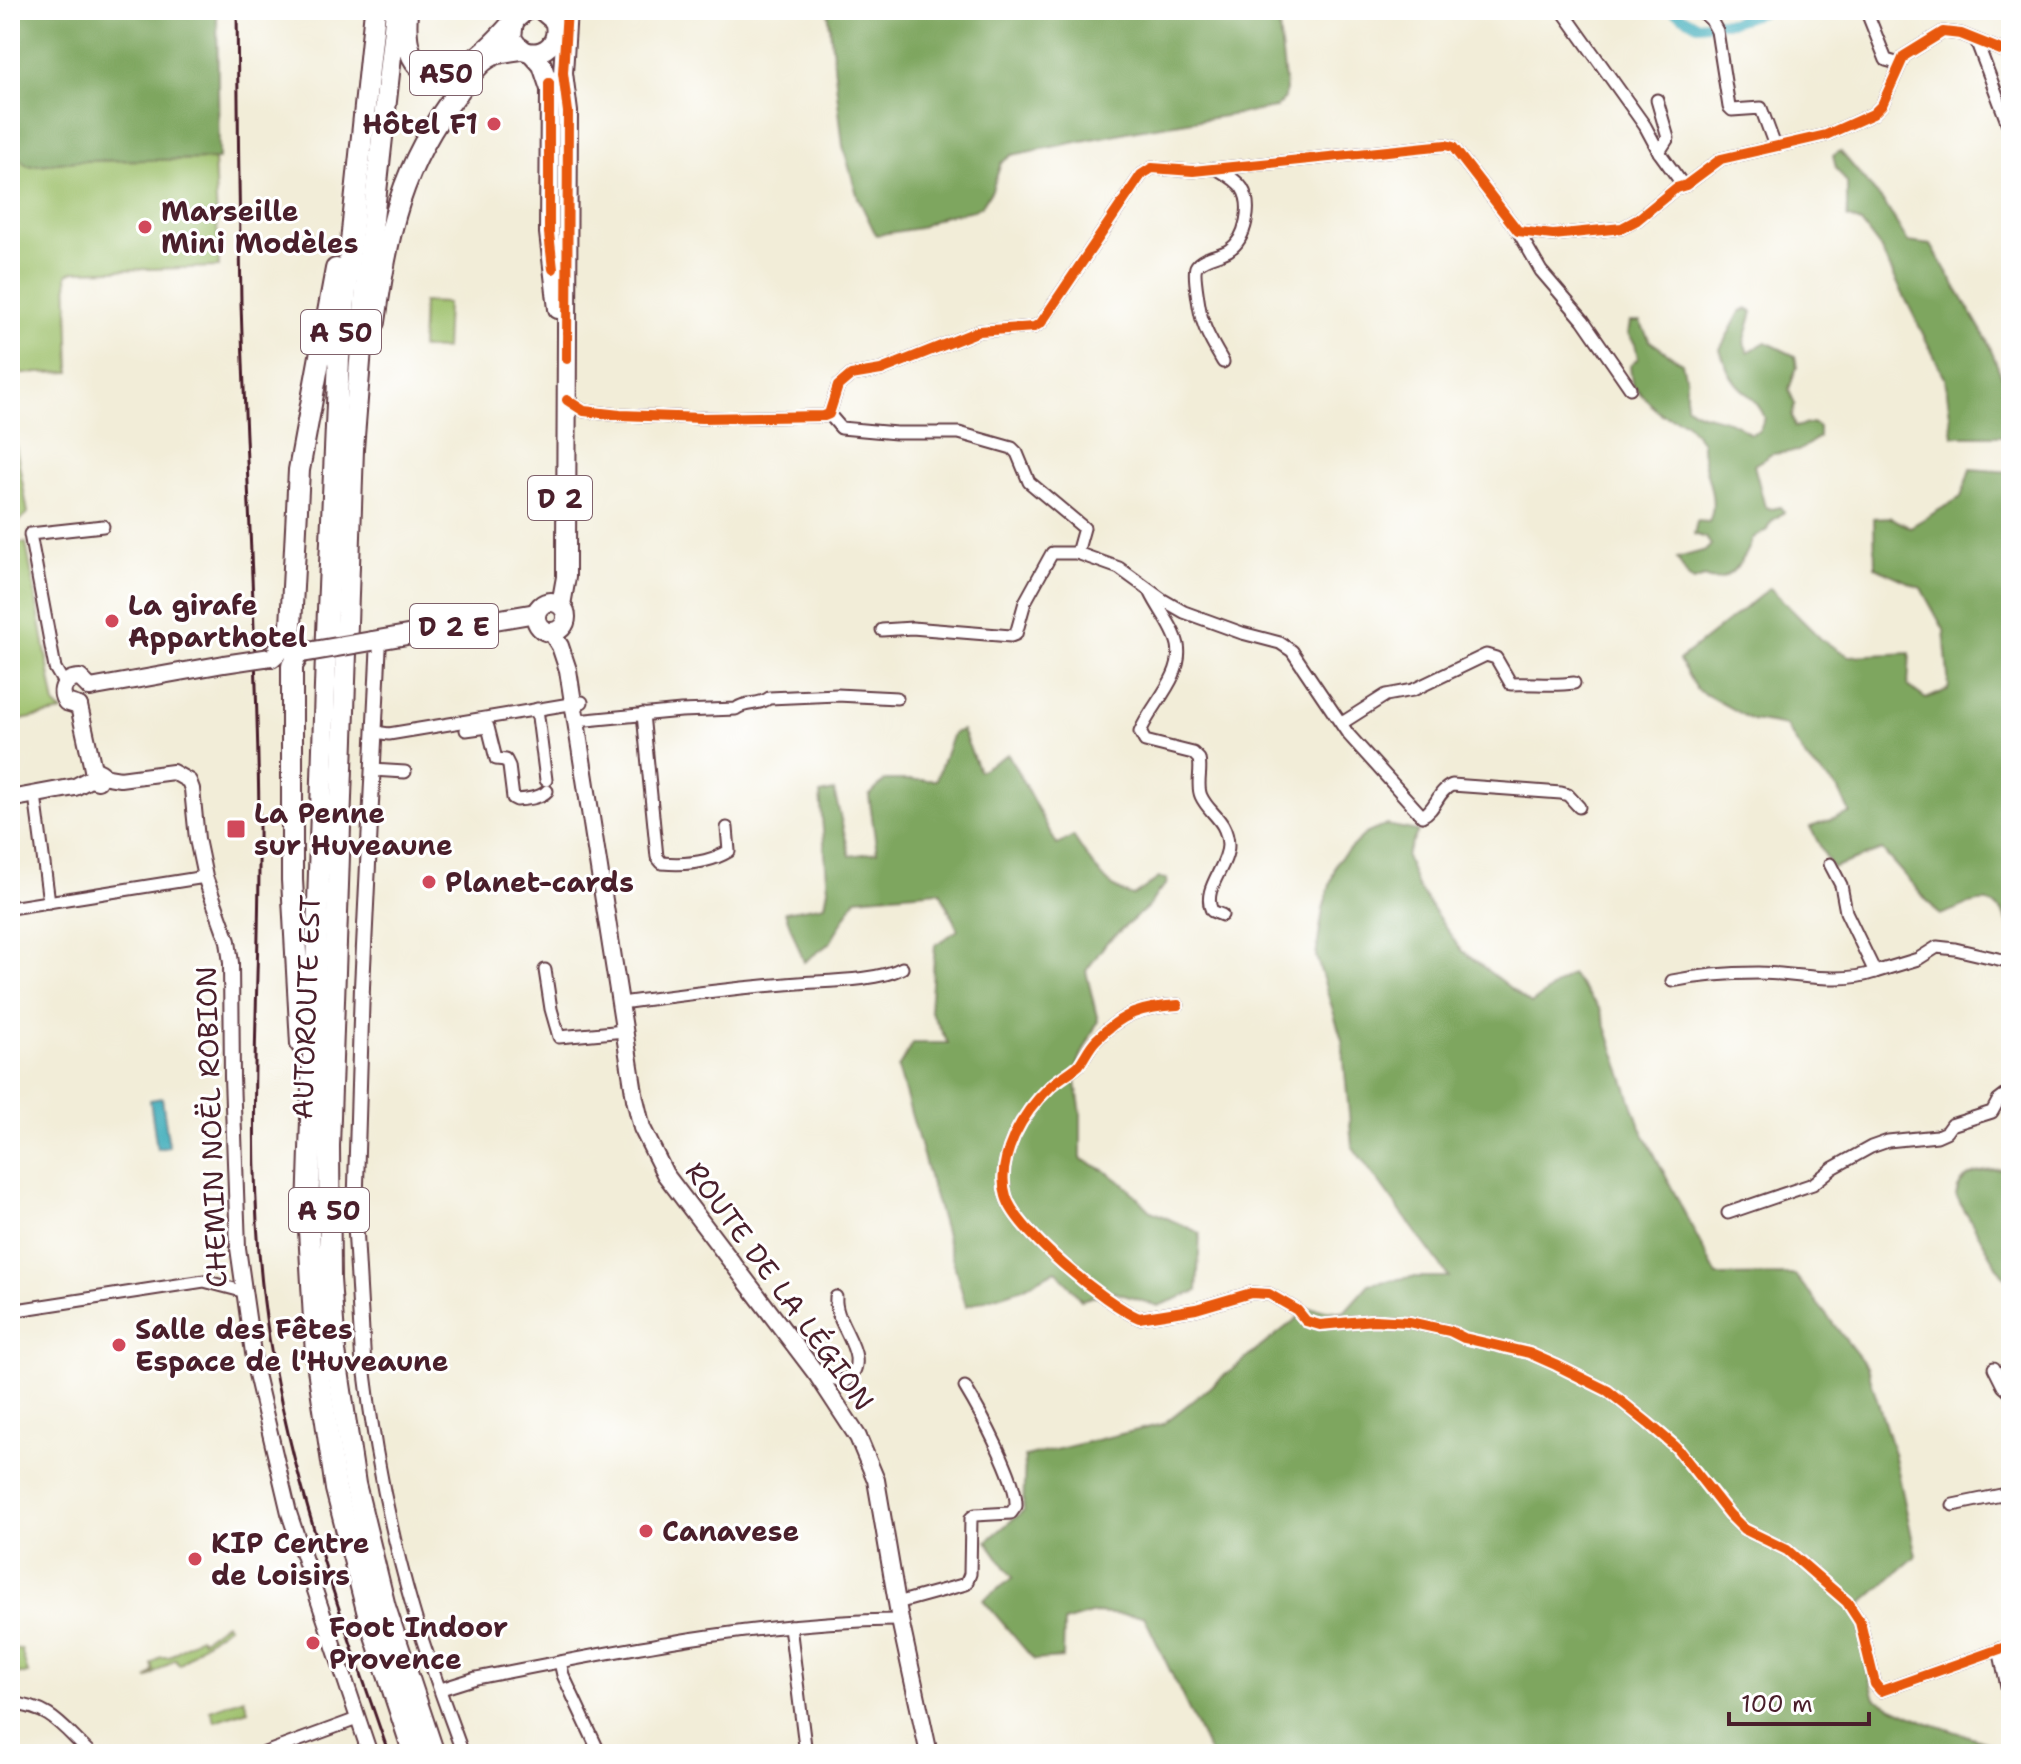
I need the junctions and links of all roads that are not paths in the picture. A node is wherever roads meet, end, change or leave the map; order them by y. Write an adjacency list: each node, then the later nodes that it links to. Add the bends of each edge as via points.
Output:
1 (375, 10): 16 (highway, AUTOROUTE EST / A 50)
2 (396, 10): 33 (highway, AUTOROUTE EST / A 50, via 359,356)
3 (408, 10): 8 (highway, A50, via 412,57 421,67 441,74 461,70)
4 (1562, 10): 20 (street)
5 (1700, 10): 19 (street, via 1717,31 1729,107 1761,108)
6 (1866, 10): 13 (street, via 1886,60)
7 (554, 13): 10 (main road); 18 (main road, D 2, via 567,95)
8 (520, 16): 11 (main road, via 512,37)
9 (1976, 40): 12 (street); 13 (street, via 1943,32 1904,56); 17 (street)
10 (551, 46): 11 (main road); 18 (main road, D 2, via 563,95)
11 (526, 52): 24 (main road, D 2, via 542,65 550,89 549,233); 33 (highway, via 490,56 468,78 413,163 397,206 374,329)
12 (2011, 54)
13 (1900, 64): 19 (street, via 1873,114 1826,135)
14 (1592, 65): 20 (street)
15 (1657, 100): 20 (street, via 1668,138)
16 (363, 120): 39 (highway, via 299,470 291,626); 74 (highway, AUTOROUTE EST / A 50, via 339,358)
17 (2009, 127)
18 (561, 129): 24 (main road, via 555,218); 27 (main road, D 2)
19 (1775, 146): 22 (street, via 1721,159)
20 (1659, 152): 22 (street)
21 (1216, 169): 23 (street, via 1453,147); 25 (street, via 1237,182 1247,206 1233,248 1200,262 1195,271 1203,322); 28 (street, via 1152,168 1141,175 1041,323 979,331 881,370 851,375 838,386)
22 (1683, 185): 23 (street, via 1622,228 1553,235)
23 (1518, 231): 26 (street, via 1541,271)
24 (560, 317): 27 (main road, D 2)
25 (1223, 362)
26 (1630, 388)
27 (564, 396): 29 (main road, D 2); 34 (main road, D 2, via 560,576)
28 (829, 414): 29 (street); 31 (street, via 841,428 959,433 1012,448 1029,482 1084,528)
29 (576, 415): 34 (main road, D 2, via 566,577)
30 (103, 526): 41 (street, via 30,534 55,668)
31 (1077, 553): 32 (street, via 1119,568); 36 (street, via 1052,553 1011,636)
32 (1149, 589): 50 (street, via 1184,612 1292,651); 64 (street, via 1178,653 1173,673 1140,732 1145,741 1199,759 1199,791 1217,815 1228,843 1209,897 1212,911)
33 (347, 604): 98 (highway, AUTOROUTE EST / A 50, via 329,1146 335,1351 344,1427 370,1551)
34 (548, 606): 35 (main road, via 566,617); 35 (main road, via 537,624); 37 (main road, D 2 E)
35 (557, 629): 45 (main road, ROUTE DE LA LÉGION, via 575,657)
36 (882, 630)
37 (376, 640): 38 (main road, D 2 E, bridge); 52 (street)
38 (301, 653): 39 (main road); 43 (highway, via 292,666)
39 (273, 656): 42 (main road, bridge); 43 (highway)
40 (1574, 683): 50 (street, via 1511,684 1496,658 1486,655 1413,690 1386,695)
41 (65, 685): 42 (main road, via 80,678); 46 (main road, via 66,702)
42 (90, 688): 46 (main road, via 90,697)
43 (292, 695): 74 (highway, via 292,880)
44 (897, 698): 48 (street, via 769,698 736,709)
45 (578, 703): 47 (street); 49 (main road, ROUTE DE LA LÉGION)
46 (79, 706): 55 (main road)
47 (537, 709): 51 (street); 51 (street, via 547,785 545,794 533,798 513,798 509,766 496,759 488,727 462,730)
48 (643, 714): 49 (street); 59 (street, via 657,857 662,863 678,864 716,859 729,851)
49 (581, 721): 70 (main road, ROUTE DE LA LÉGION)
50 (1342, 723): 58 (street, via 1422,816 1452,785 1561,793)
51 (458, 724): 52 (street)
52 (375, 732): 53 (street)
53 (372, 770): 54 (street); 79 (street, via 355,1217)
54 (405, 772)
55 (95, 775): 56 (main road, via 75,787); 61 (street, CHEMIN NOËL ROBION, via 120,779 173,772 189,781)
56 (35, 795): 57 (main road); 62 (street)
57 (10, 799)
58 (1579, 807)
59 (727, 828)
60 (1830, 864): 68 (street)
61 (205, 877): 62 (street); 76 (street, CHEMIN NOËL ROBION, via 231,963)
62 (49, 902): 63 (street)
63 (10, 908)
64 (1222, 915)
65 (2011, 962): 68 (street, via 1937,947 1918,959)
66 (902, 968): 70 (street, via 892,974)
67 (545, 970): 72 (street, via 559,1037)
68 (1875, 972): 69 (street, via 1856,979 1758,973)
69 (1672, 981)
70 (621, 1003): 72 (main road, ROUTE DE LA LÉGION)
71 (1178, 1005): 88 (street, via 1134,1011 1116,1023 1050,1087 1014,1135 1005,1193 1021,1222 1062,1264 1139,1318 1251,1293 1269,1294 1320,1325 1409,1322 1529,1353 1608,1391 1676,1447 1744,1529 1787,1550 1847,1602 1860,1622 1881,1691)
72 (625, 1031): 81 (main road, ROUTE DE LA LÉGION, via 642,1128 665,1174)
73 (2011, 1091): 75 (street, via 1992,1112 1951,1125 1937,1136 1871,1147 1813,1184)
74 (308, 1212): 97 (highway, AUTOROUTE EST / A 50, via 316,1355 336,1489 368,1614)
75 (1728, 1213)
76 (242, 1291): 78 (street, via 204,1281); 93 (street, CHEMIN NOËL ROBION, via 289,1513)
77 (836, 1297): 81 (street, via 856,1365 845,1382)
78 (10, 1311)
79 (363, 1358): 90 (street, via 393,1532)
80 (1994, 1368): 83 (street)
81 (818, 1376): 86 (main road, ROUTE DE LA LÉGION, via 858,1437 876,1480)
82 (965, 1387): 86 (street, via 1012,1484 1016,1506 1011,1513 971,1518 966,1584)
83 (2011, 1393)
84 (2011, 1493): 85 (street)
85 (1953, 1505)
86 (899, 1612): 87 (street); 102 (main road, ROUTE DE LA LÉGION)
87 (790, 1626): 89 (street); 101 (street)
88 (2005, 1647): 92 (street)
89 (560, 1662): 90 (street); 100 (street)
90 (441, 1689): 99 (street)
91 (10, 1703): 94 (street, via 47,1712)
92 (2011, 1705)
93 (357, 1719): 95 (street); 96 (street, CHEMIN NOËL ROBION)
94 (91, 1754)
95 (262, 1754)
96 (370, 1754)
97 (414, 1754)
98 (434, 1754)
99 (463, 1754)
100 (600, 1754)
101 (806, 1754)
102 (929, 1754)

